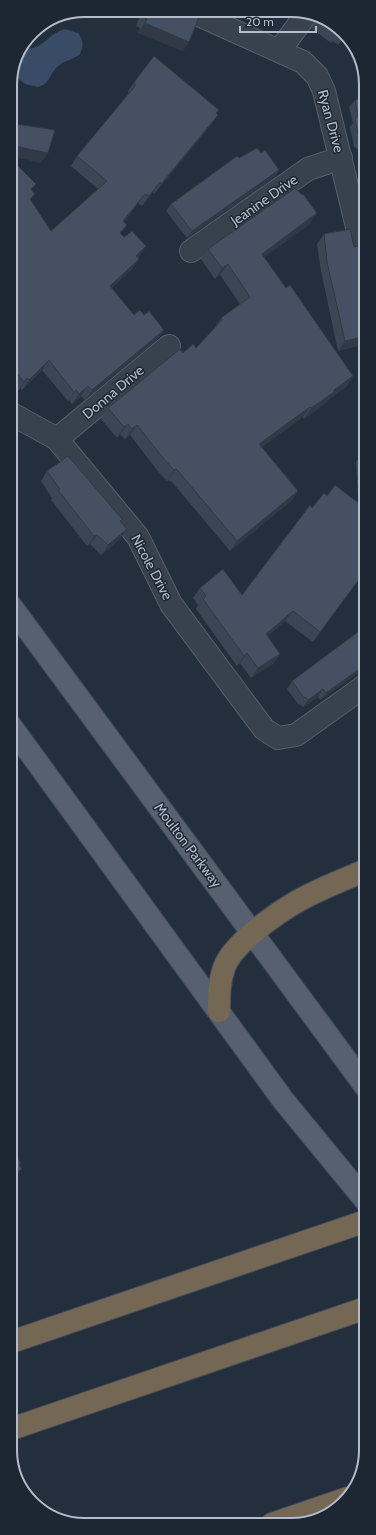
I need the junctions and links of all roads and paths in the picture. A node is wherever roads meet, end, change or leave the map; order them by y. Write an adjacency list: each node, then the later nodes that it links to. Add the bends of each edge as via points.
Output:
1 (203, 17): 3 (street, Ryan Drive)
2 (304, 18): 3 (street)
3 (279, 51): 4 (street, Ryan Drive, via 303,62 317,76 324,91)
4 (341, 158): 5 (street, Ryan Drive); 6 (street, Jeanine Drive, via 308,169)
5 (359, 215)
6 (191, 251)
7 (169, 346): 9 (street, Donna Drive)
8 (17, 417): 9 (street, Nicole Drive)
9 (57, 438): 11 (street, Nicole Drive, via 138,537 171,604 264,729 278,738 296,735)
10 (17, 614): 14 (main road, Moulton Parkway)
11 (359, 690)
12 (17, 735): 15 (main road)
13 (359, 873): 14 (highway, via 298,901)
14 (253, 932): 15 (highway, via 224,967); 16 (main road, Moulton Parkway)
15 (219, 1011): 17 (main road, via 283,1100)
16 (359, 1076)
17 (359, 1192)
18 (359, 1223): 20 (highway)
19 (359, 1310): 21 (highway)
20 (17, 1340)
21 (17, 1427)
22 (333, 1503): 23 (highway)
23 (290, 1518)

